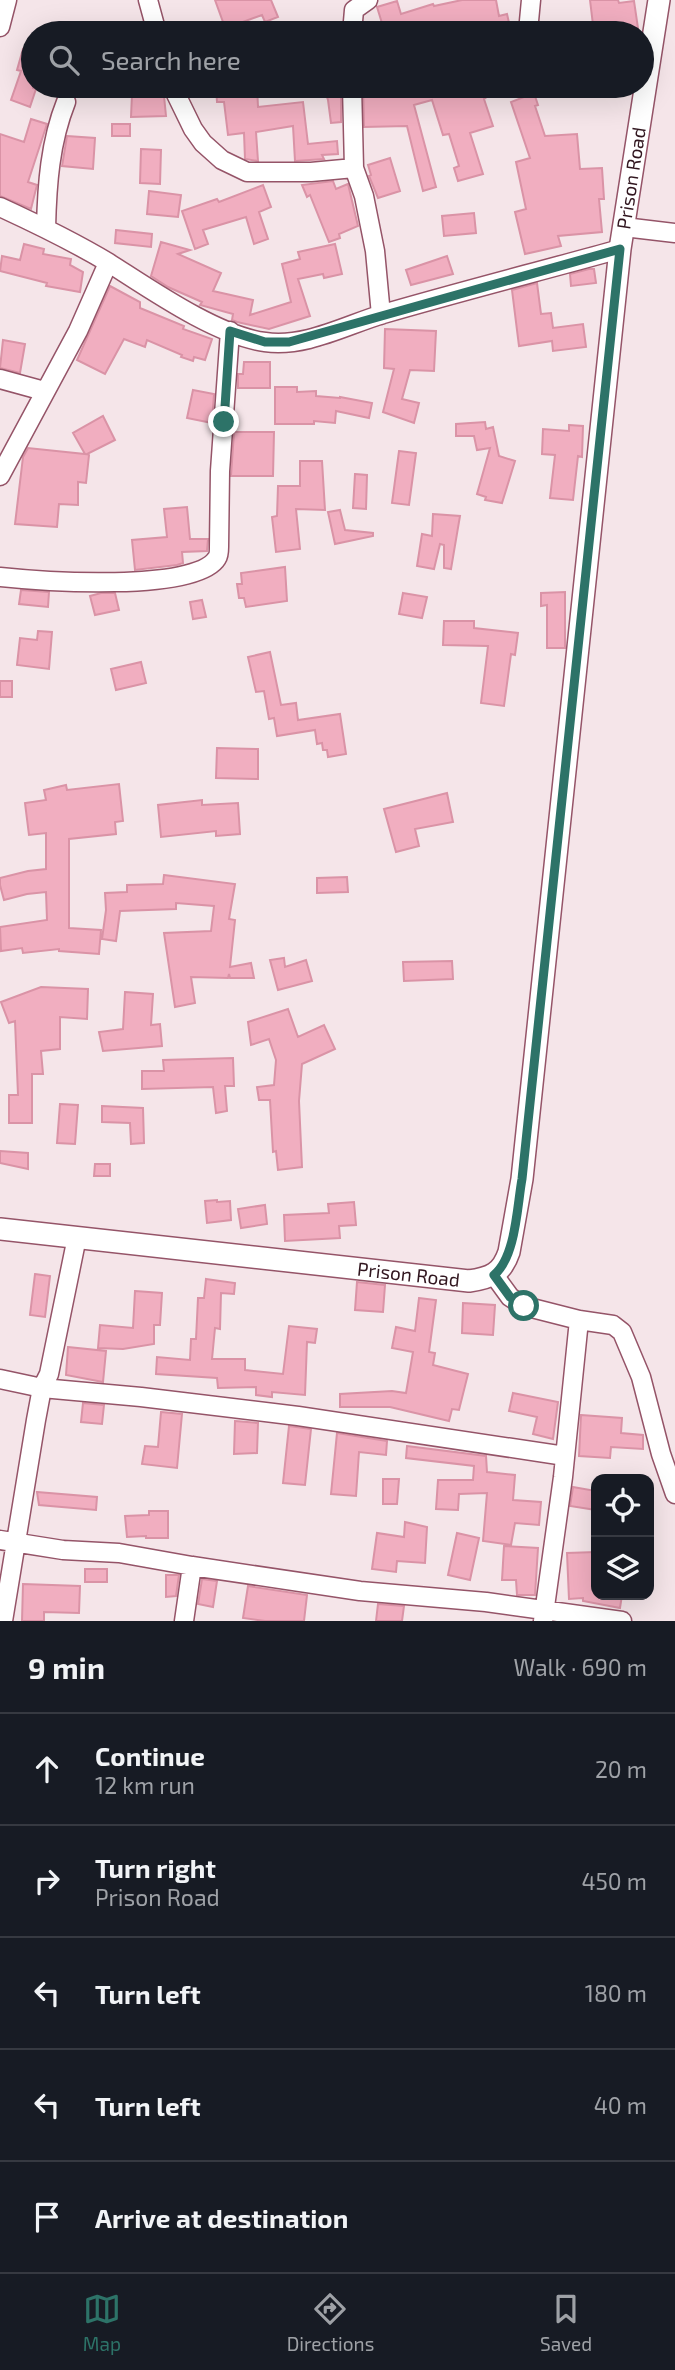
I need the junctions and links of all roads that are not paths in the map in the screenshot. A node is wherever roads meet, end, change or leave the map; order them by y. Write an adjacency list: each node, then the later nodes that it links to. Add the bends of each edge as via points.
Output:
1 (7, 0): 10 (street)
2 (148, 0): 6 (street)
3 (368, 0): 7 (street, via 354,10)
4 (531, 0): 8 (street)
5 (659, 0): 9 (street, Prison Road)
6 (154, 21)
7 (353, 21)
8 (529, 21)
9 (653, 21)
10 (0, 27)
11 (178, 98): 15 (street, via 203,143 222,160 247,172)
12 (352, 98): 15 (street)
13 (640, 98): 17 (street, Prison Road)
14 (66, 102): 18 (street, via 48,180)
15 (354, 168): 22 (street, via 375,251)
16 (0, 207): 18 (street)
17 (624, 227): 19 (street); 20 (street, Prison Road)
18 (46, 228): 21 (street)
19 (675, 233)
20 (620, 249): 22 (street); 30 (street, Prison Road, via 522,1179 509,1252)
21 (108, 262): 23 (street, via 185,310); 25 (street, via 78,331)
22 (381, 315): 23 (street, via 289,342 265,342)
23 (230, 331): 27 (street, via 217,558 193,572 131,581 94,584)
24 (0, 379): 25 (street)
25 (44, 391): 26 (street)
26 (0, 476)
27 (0, 577)
28 (0, 1229): 29 (street, Prison Road)
29 (77, 1237): 30 (street, Prison Road, via 469,1281); 33 (street, via 49,1374)
30 (494, 1275): 31 (street, via 510,1297 524,1306)
31 (579, 1320): 34 (street); 35 (street, via 613,1325 622,1332 641,1377)
32 (0, 1379): 33 (street)
33 (42, 1388): 34 (street, via 298,1416); 36 (street)
34 (565, 1456): 38 (street)
35 (675, 1494)
36 (8, 1542): 37 (street); 39 (street)
37 (192, 1566): 38 (street); 40 (street)
38 (544, 1615): 41 (street)
39 (3, 1621)
40 (184, 1621)
41 (622, 1621)

